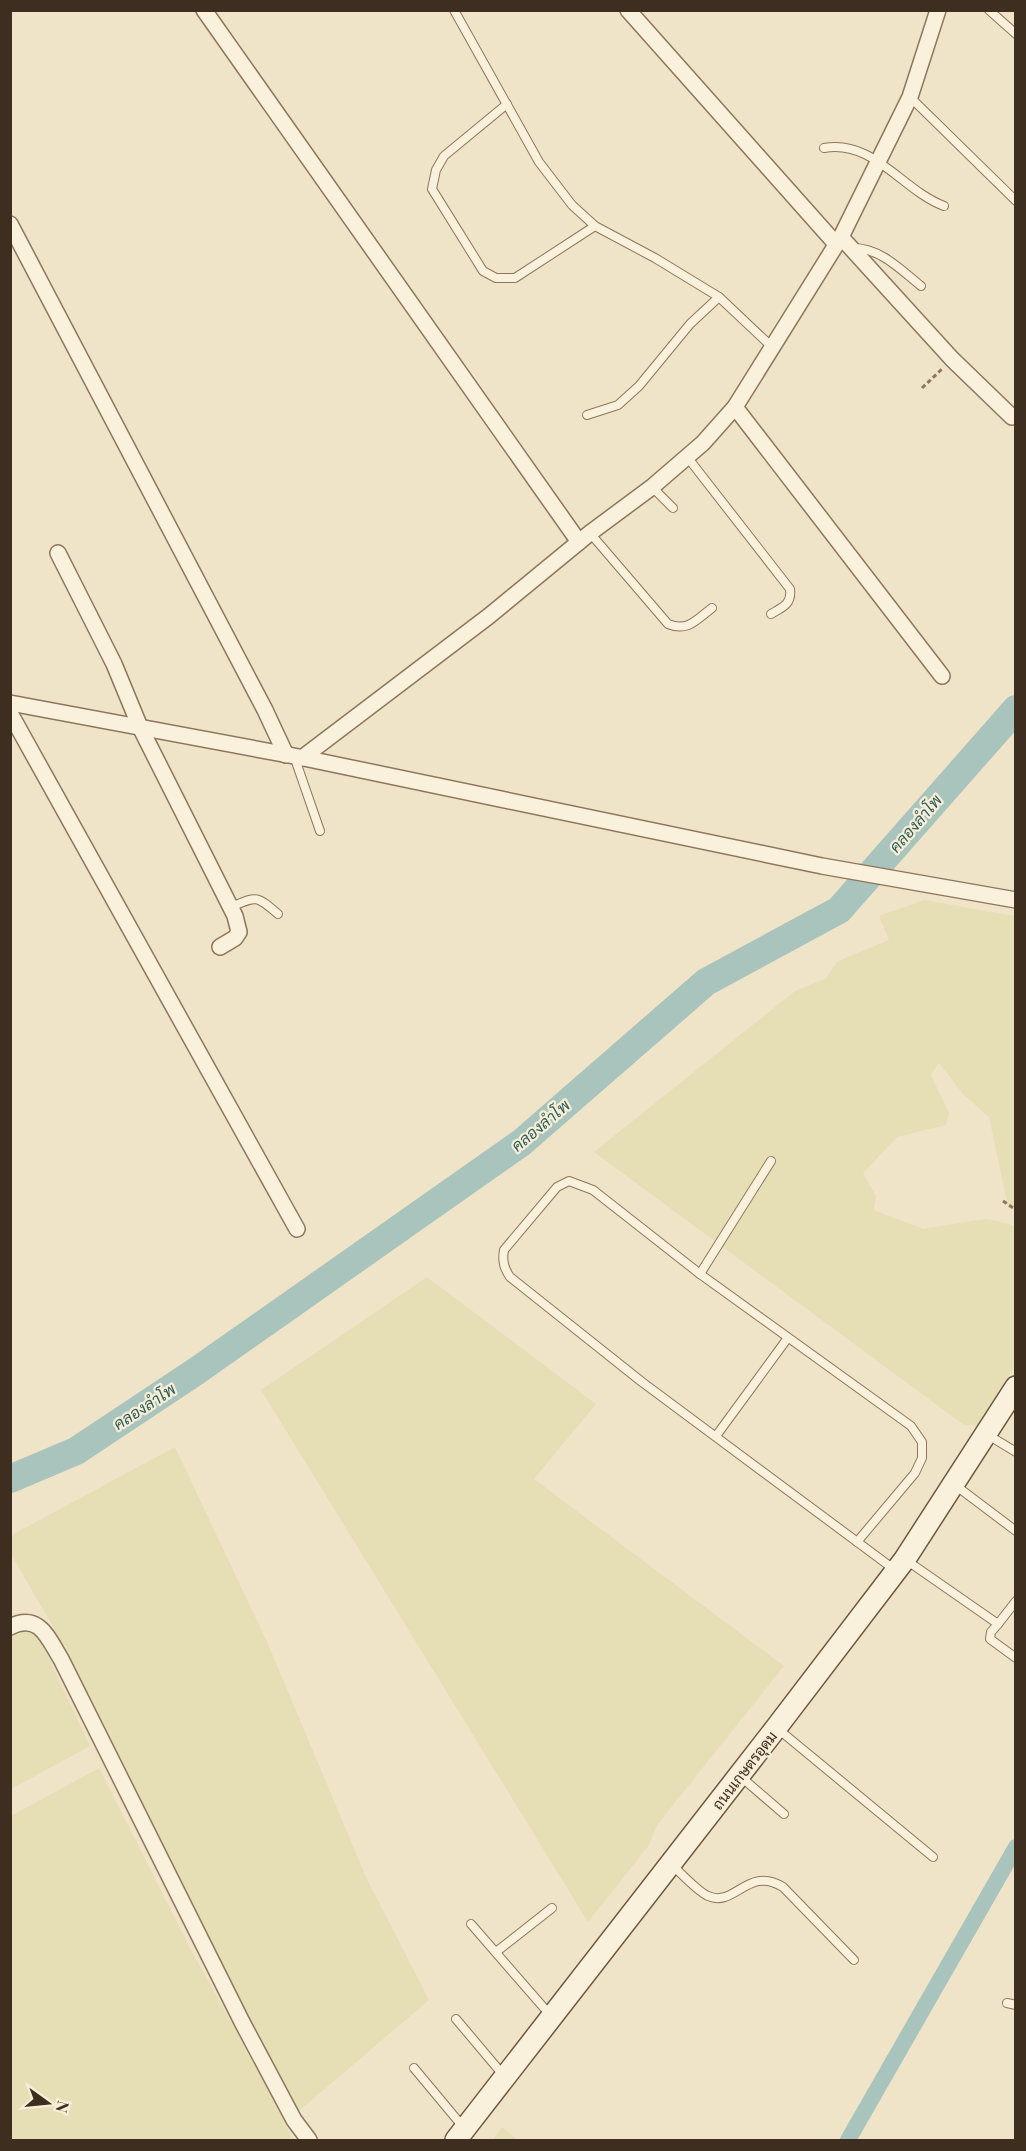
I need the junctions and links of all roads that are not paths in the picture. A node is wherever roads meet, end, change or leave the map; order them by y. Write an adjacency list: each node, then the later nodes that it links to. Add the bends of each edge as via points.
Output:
1 (204, 10): 25 (street)
2 (454, 10): 8 (lane)
3 (628, 10): 15 (street)
4 (938, 10): 7 (street)
5 (989, 10): 6 (lane)
6 (1016, 34)
7 (910, 97): 10 (street); 11 (lane)
8 (507, 104): 14 (lane, via 539,162 572,205); 14 (lane, via 444,156 432,189 483,271 496,278 515,278)
9 (824, 148): 10 (lane, via 848,147)
10 (879, 161): 12 (lane, via 922,197); 15 (street)
11 (1016, 201)
12 (944, 206)
13 (10, 224): 32 (street, via 259,699)
14 (595, 226): 17 (lane)
15 (843, 243): 16 (lane, via 876,252); 18 (street); 21 (street)
16 (921, 286)
17 (719, 297): 18 (lane); 20 (lane, via 690,324 632,393 618,405)
18 (772, 347): 19 (street)
19 (735, 407): 22 (street); 29 (street)
20 (587, 415)
21 (1012, 417)
22 (688, 458): 23 (street); 28 (lane, via 790,589 788,605)
23 (652, 487): 24 (lane); 25 (street)
24 (673, 508)
25 (585, 537): 27 (lane, via 668,624 686,628); 32 (street, via 489,616)
26 (58, 553): 31 (street, via 114,664)
27 (712, 608)
28 (771, 614)
29 (942, 676)
30 (12, 704): 31 (street); 39 (street)
31 (140, 727): 32 (street); 35 (street)
32 (294, 756): 33 (lane); 34 (street, via 822,866)
33 (320, 831)
34 (1016, 900)
35 (231, 907): 36 (lane, via 258,898); 37 (street, via 239,932)
36 (278, 914)
37 (220, 947)
38 (771, 1161): 40 (lane)
39 (297, 1229)
40 (700, 1274): 41 (lane); 44 (lane, via 593,1190 569,1181 557,1187 504,1250 502,1260 510,1277)
41 (787, 1339): 44 (lane); 48 (lane, via 911,1426 922,1442 922,1458 915,1473)
42 (1016, 1387): 43 (street, ถนนเกษตรอุดม)
43 (987, 1434): 45 (lane); 46 (street, ถนนเกษตรอุดม)
44 (716, 1436): 48 (lane)
45 (1016, 1452)
46 (954, 1485): 47 (lane); 49 (street, ถนนเกษตรอุดม)
47 (1016, 1531)
48 (857, 1542): 49 (lane)
49 (901, 1565): 51 (lane); 54 (street, ถนนเกษตรอุดม)
50 (1016, 1601): 51 (lane)
51 (998, 1624): 53 (lane, via 990,1639)
52 (10, 1627): 70 (street, via 32,1623 43,1629 242,2022 294,2120)
53 (1016, 1658)
54 (776, 1728): 55 (street, ถนนเกษตรอุดม); 57 (lane)
55 (740, 1776): 56 (lane); 58 (street, ถนนเกษตรอุดม)
56 (784, 1814)
57 (933, 1857)
58 (670, 1863): 62 (lane, via 706,1896 715,1898 758,1880 774,1881); 65 (street, ถนนเกษตรอุดม)
59 (552, 1908): 61 (lane)
60 (471, 1924): 61 (lane)
61 (496, 1953): 65 (lane)
62 (854, 1960)
63 (1007, 2003): 64 (lane)
64 (1016, 2006)
65 (552, 2017): 68 (street, ถนนเกษตรอุดม)
66 (456, 2019): 68 (lane)
67 (414, 2068): 69 (lane)
68 (505, 2077): 69 (street, ถนนเกษตรอุดม)
69 (461, 2135)
70 (309, 2140)

